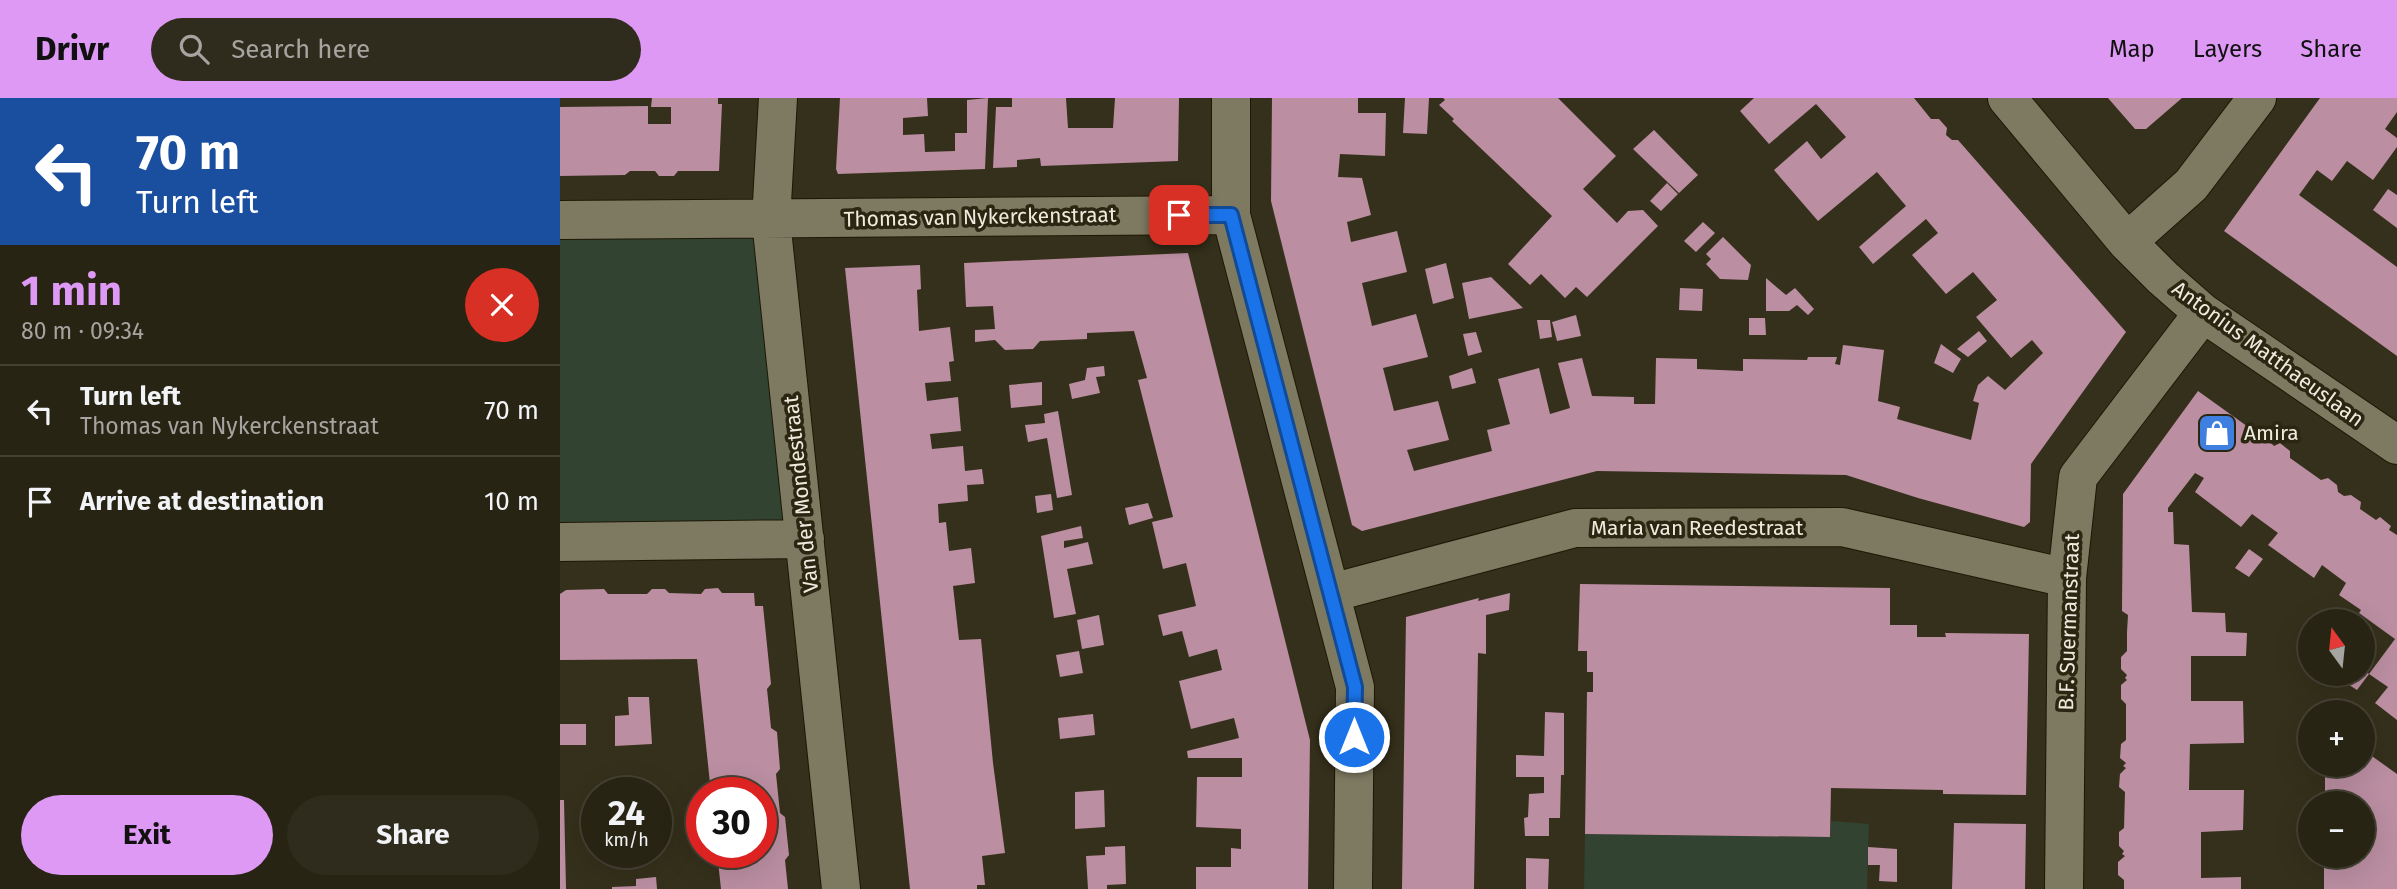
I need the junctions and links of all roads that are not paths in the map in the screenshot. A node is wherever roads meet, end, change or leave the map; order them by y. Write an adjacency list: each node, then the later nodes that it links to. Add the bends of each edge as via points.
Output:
1 (778, 98): 7 (street, Van der Mondestraat)
2 (1231, 98): 5 (street)
3 (2007, 98): 8 (street, Antonius Matthaeuslaan)
4 (2257, 98): 8 (street, via 2191,185)
5 (1231, 215): 7 (street, Thomas van Nykerckenstraat); 14 (street)
6 (560, 220): 7 (street, Thomas van Nykerckenstraat)
7 (771, 220): 11 (street, Van der Mondestraat)
8 (2127, 242): 9 (street, Antonius Matthaeuslaan)
9 (2203, 313): 10 (street, Antonius Matthaeuslaan); 13 (street, B.F. Suermanstraat, via 2078,477)
10 (2397, 445)
11 (805, 539): 12 (street); 15 (street, Van der Mondestraat)
12 (560, 542)
13 (2067, 578): 14 (street, Maria van Reedestraat, via 1842,527 1575,528); 17 (street, B.F. Suermanstraat)
14 (1331, 593): 16 (street, via 1355,687)
15 (841, 889)
16 (1353, 889)
17 (2064, 889)

